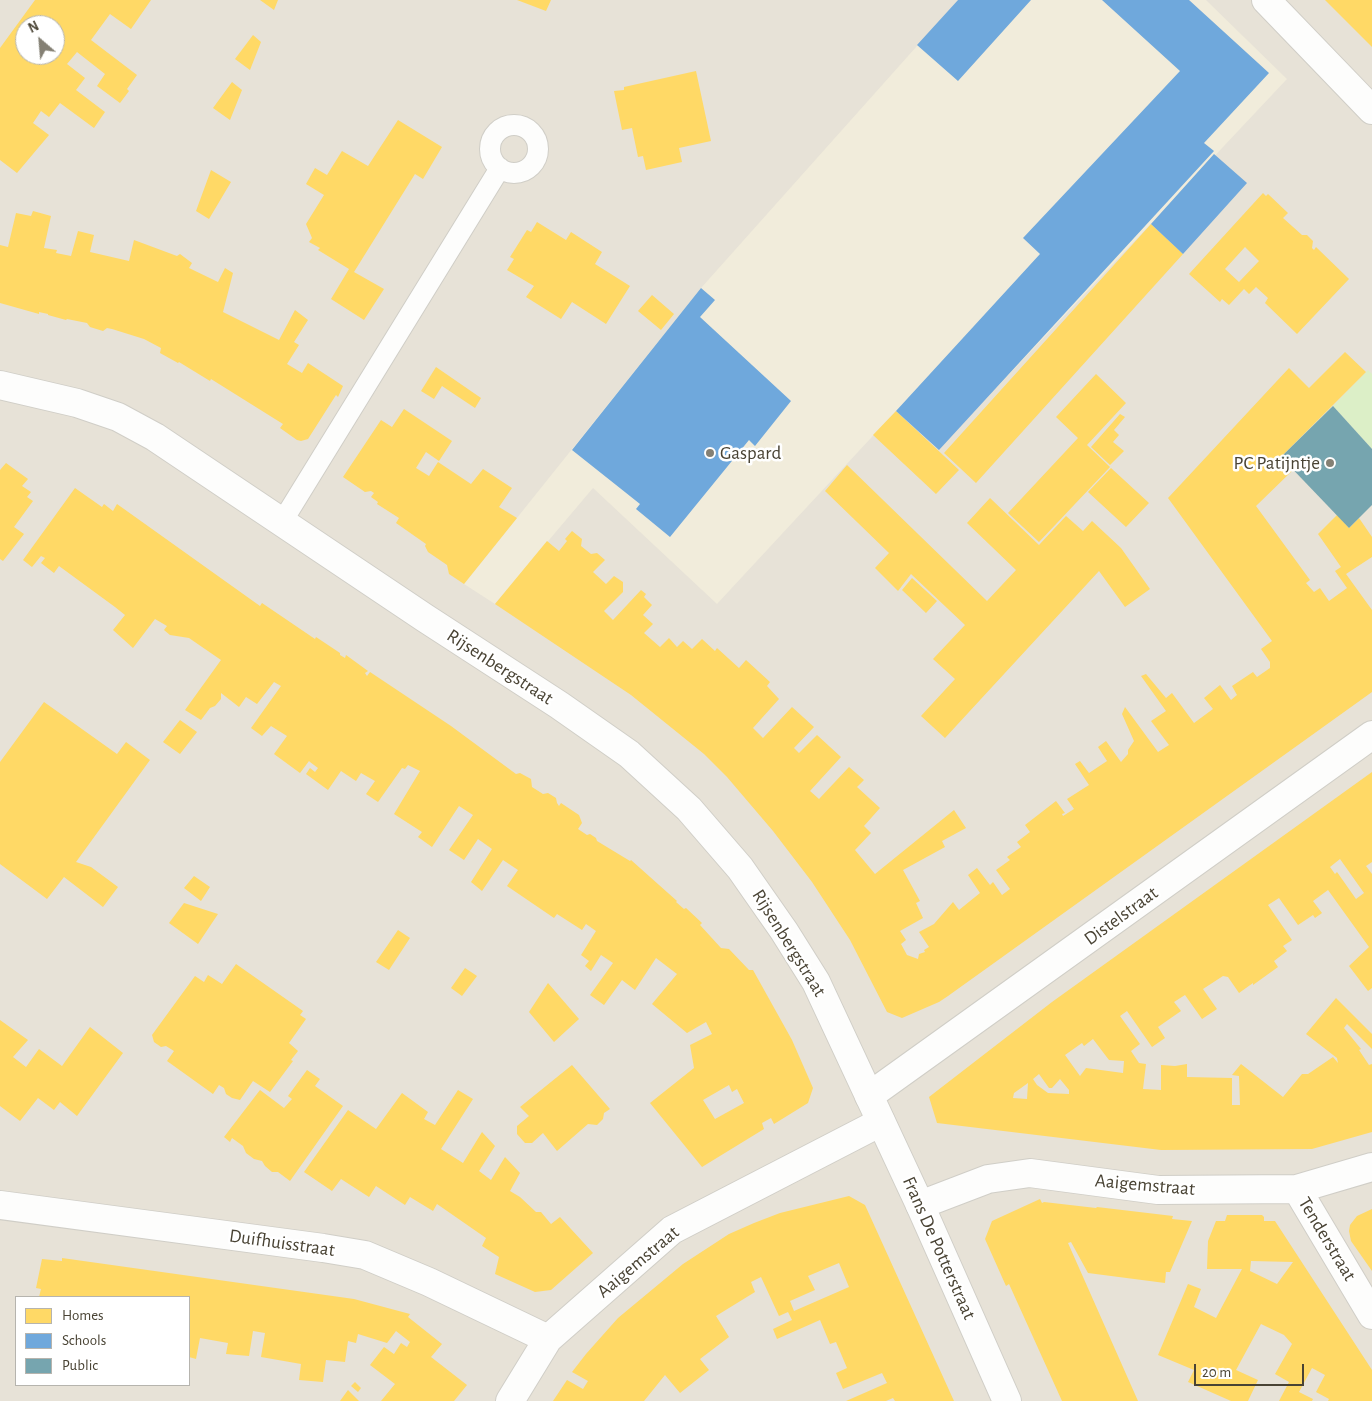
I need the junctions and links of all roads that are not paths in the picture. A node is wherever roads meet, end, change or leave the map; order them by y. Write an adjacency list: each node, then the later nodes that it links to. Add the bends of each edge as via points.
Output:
1 (1266, 0): 2 (street)
2 (1372, 110)
3 (500, 168): 5 (lane)
4 (0, 384): 5 (street, Rijsenbergstraat, via 118,417 155,437)
5 (282, 522): 7 (street, Rijsenbergstraat, via 629,754 689,809 740,868 794,945 816,982)
6 (1372, 735): 7 (street, Distelstraat)
7 (870, 1096): 8 (street, Frans De Potterstraat)
8 (881, 1122): 12 (street, Frans De Potterstraat); 14 (street, Aaigemstraat, via 672,1230)
9 (1372, 1167): 10 (street, Aaigemstraat)
10 (1297, 1189): 12 (street, Aaigemstraat, via 1158,1190 1030,1173 988,1179); 13 (street, Tenderstraat)
11 (0, 1205): 14 (street, Duifhuisstraat, via 365,1255)
12 (920, 1205): 16 (street, Frans De Potterstraat)
13 (1372, 1315)
14 (548, 1338): 15 (street, Aaigemstraat)
15 (510, 1401)
16 (1007, 1401)

